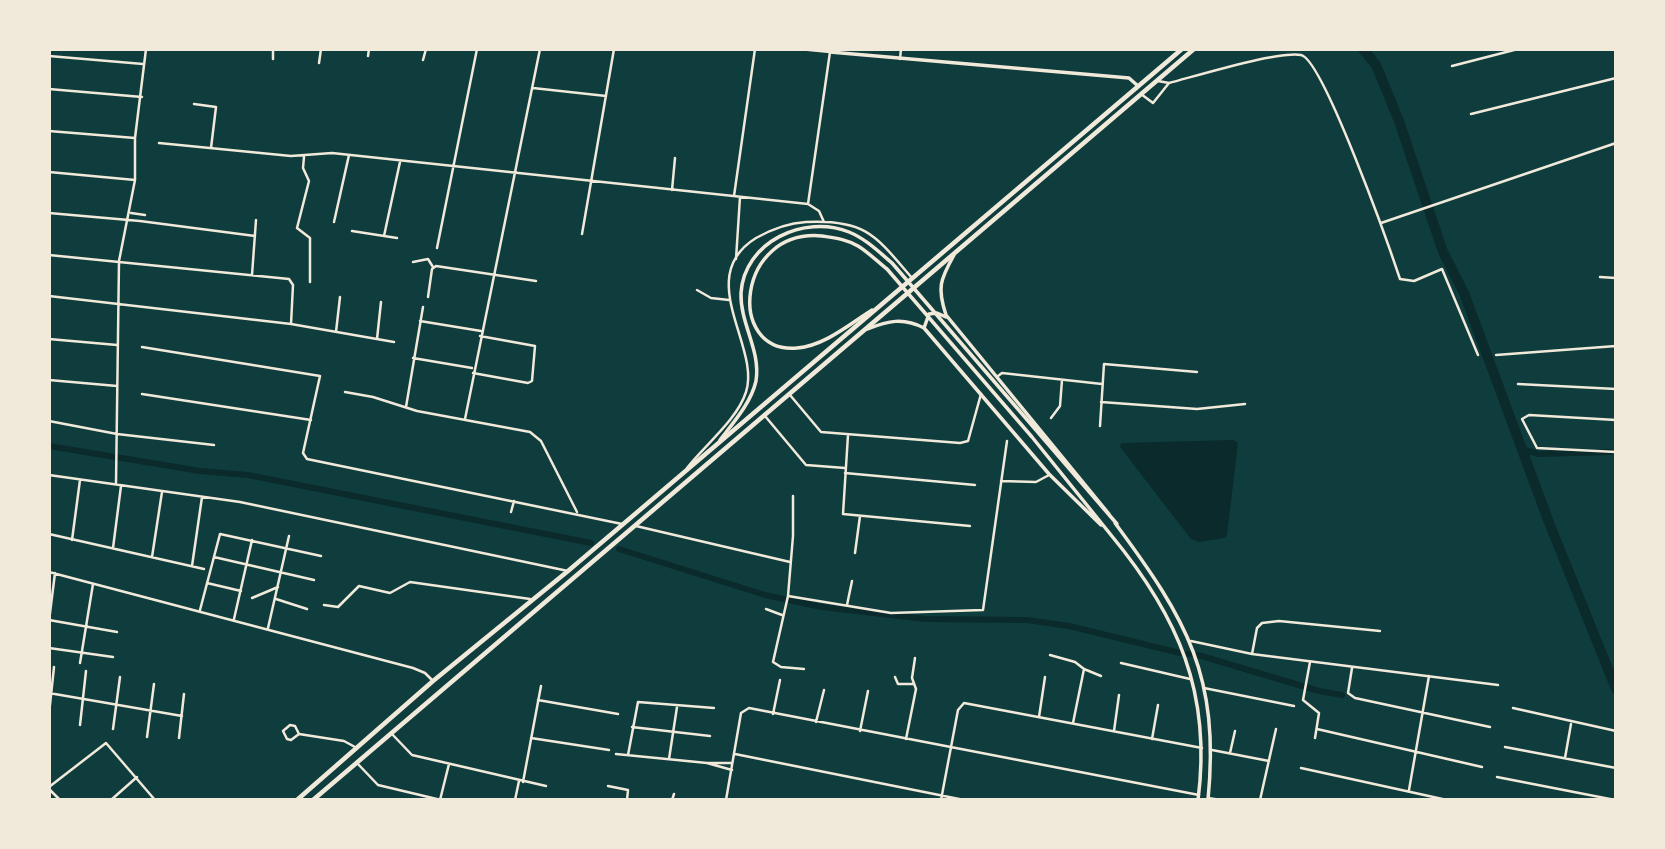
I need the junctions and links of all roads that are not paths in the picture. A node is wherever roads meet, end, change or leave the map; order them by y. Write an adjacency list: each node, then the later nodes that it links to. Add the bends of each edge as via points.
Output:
1 (146, 49): 24 (street)
2 (273, 49): 20 (street)
3 (321, 49): 23 (street)
4 (369, 49): 19 (street)
5 (426, 49): 22 (street)
6 (477, 49): 46 (street)
7 (540, 49): 30 (street)
8 (614, 49): 33 (street)
9 (755, 49): 52 (street)
10 (799, 49): 16 (street)
11 (864, 49): 18 (street)
12 (901, 49): 21 (street)
13 (1182, 49): 29 (main road)
14 (1194, 49): 27 (main road)
15 (1518, 49): 25 (street)
16 (830, 50): 18 (main road); 54 (street)
17 (49, 55): 24 (street)
18 (863, 55): 21 (main road)
19 (368, 56)
20 (273, 59)
21 (900, 59): 29 (main road, via 1129,78)
22 (423, 60)
23 (319, 63)
24 (145, 64): 34 (street)
25 (1452, 66)
26 (1616, 78): 36 (street)
27 (1157, 81): 28 (street); 32 (main road)
28 (1169, 83): 32 (street, via 1153,103); 62 (street, via 1271,59 1298,55 1308,59)
29 (1138, 86): 78 (main road)
30 (533, 88): 33 (street); 48 (street)
31 (49, 89): 34 (street)
32 (1141, 94): 69 (main road)
33 (606, 96): 50 (street)
34 (142, 97): 38 (street)
35 (194, 104): 41 (street, via 216,107)
36 (1471, 114)
37 (49, 131): 38 (street)
38 (135, 138): 49 (street)
39 (159, 143): 41 (street)
40 (1616, 143): 62 (street)
41 (211, 148): 43 (street)
42 (349, 155): 43 (street); 45 (street); 60 (street)
43 (304, 156): 81 (street, via 309,181 297,228 310,238)
44 (675, 158): 51 (street)
45 (400, 162): 46 (street); 66 (street)
46 (453, 168): 48 (street); 68 (street)
47 (49, 172): 49 (street)
48 (514, 174): 50 (street); 76 (street)
49 (135, 180): 56 (street)
50 (590, 181): 51 (street); 64 (street)
51 (671, 190): 52 (street)
52 (734, 196): 53 (street)
53 (740, 197): 54 (street); 73 (street)
54 (808, 204): 61 (street, via 820,211)
55 (49, 213): 58 (street)
56 (131, 213): 57 (street); 58 (street)
57 (145, 215)
58 (130, 220): 65 (street); 71 (street)
59 (256, 220): 65 (street)
60 (334, 222)
61 (824, 222): 73 (street, via 775,229 749,243); 78 (street, via 873,234)
62 (1381, 223): 104 (street, via 1399,279 1414,281 1442,269)
63 (352, 231): 66 (street)
64 (582, 234)
65 (255, 236): 75 (street)
66 (384, 236): 67 (street)
67 (397, 238)
68 (437, 248)
69 (957, 251): 91 (main road, via 941,278 939,294); 95 (main road)
70 (49, 255): 71 (street)
71 (119, 261): 75 (street); 88 (street)
72 (413, 262): 74 (street, via 428,259)
73 (736, 262): 86 (street)
74 (433, 267): 76 (street); 85 (street)
75 (252, 275): 93 (street, via 292,281)
76 (493, 275): 80 (street); 97 (street)
77 (1600, 277): 79 (street)
78 (912, 278): 90 (main road)
79 (1616, 278)
80 (536, 281)
81 (310, 282)
82 (697, 290): 86 (street)
83 (49, 296): 88 (street)
84 (340, 297): 96 (street)
85 (428, 298)
86 (729, 300): 136 (street, via 747,371 746,392)
87 (381, 302): 99 (street)
88 (117, 303): 93 (street); 101 (street)
89 (423, 307): 92 (street)
90 (872, 310): 133 (main road); 156 (main road, via 821,341 788,348 757,328 749,304 752,277 775,248 803,237 845,239 861,247 887,269)
91 (950, 318): 94 (main road, via 929,314); 109 (main road)
92 (420, 321): 97 (street); 106 (street)
93 (291, 324): 96 (street)
94 (924, 328): 95 (main road, via 901,320); 118 (main road)
95 (862, 331): 119 (main road)
96 (337, 332): 99 (street)
97 (481, 334): 107 (street); 107 (street, via 535,346 532,381)
98 (49, 339): 101 (street)
99 (377, 339): 100 (street)
100 (394, 342)
101 (117, 345): 114 (street)
102 (1616, 346): 105 (street)
103 (142, 348): 125 (street, via 317,375 320,379)
104 (1478, 355)
105 (1496, 355)
106 (413, 358): 107 (street); 122 (street)
107 (473, 371): 126 (street)
108 (1197, 372): 112 (street, via 1106,363)
109 (998, 376): 111 (street); 152 (main road)
110 (49, 380): 114 (street)
111 (1062, 380): 112 (street); 124 (street, via 1060,406)
112 (1103, 384): 120 (street)
113 (1518, 384): 115 (street)
114 (117, 386): 130 (street)
115 (1616, 389)
116 (345, 392): 122 (street)
117 (142, 394): 125 (street)
118 (981, 394): 131 (street, via 964,443); 138 (main road)
119 (790, 395): 123 (main road); 131 (street, via 819,431)
120 (1101, 402): 121 (street, via 1197,409); 129 (street)
121 (1245, 404)
122 (406, 407): 126 (street)
123 (765, 416): 137 (street, via 806,465); 153 (main road)
124 (1051, 418)
125 (311, 419): 147 (street, via 303,453 307,459)
126 (466, 419): 149 (street, via 537,437)
127 (1616, 420): 135 (street, via 1529,415 1522,419 1537,448)
128 (49, 421): 130 (street)
129 (1100, 426)
130 (117, 434): 134 (street); 143 (street)
131 (848, 435): 137 (street)
132 (1007, 441): 141 (street)
133 (718, 443): 136 (main road); 152 (main road, via 748,401 756,378 754,350 742,308 744,273 766,245 800,229 847,231 892,264)
134 (214, 445)
135 (1616, 452)
136 (687, 468): 151 (main road)
137 (845, 470): 142 (street); 150 (street, via 843,514)
138 (1049, 474): 141 (street, via 1036,482); 156 (main road)
139 (49, 475): 140 (street)
140 (80, 479): 143 (street); 158 (street)
141 (1001, 481): 185 (street, via 983,610 891,613)
142 (975, 485)
143 (118, 486): 144 (street); 160 (street)
144 (162, 492): 146 (street); 164 (street)
145 (793, 496): 166 (street)
146 (202, 497): 168 (street); 170 (street)
147 (514, 501): 148 (street); 149 (street)
148 (511, 512)
149 (578, 513): 151 (street)
150 (860, 516): 154 (street); 162 (street)
151 (622, 524): 170 (main road)
152 (1117, 524): 196 (main road, via 1162,587)
153 (636, 526): 166 (street); 258 (main road)
154 (970, 526)
155 (49, 534): 158 (street)
156 (1111, 535): 217 (main road, via 1172,621)
157 (289, 536): 161 (street)
158 (72, 540): 160 (street)
159 (252, 540): 161 (street); 165 (street, via 220,534); 167 (street)
160 (113, 548): 164 (street)
161 (286, 548): 163 (street); 173 (street)
162 (855, 553)
163 (321, 556)
164 (152, 557): 168 (street)
165 (214, 557): 167 (street); 176 (street)
166 (790, 562): 180 (street)
167 (247, 565): 173 (street); 179 (street)
168 (192, 566): 169 (street)
169 (204, 569)
170 (568, 571): 183 (main road)
171 (49, 572): 172 (street)
172 (55, 573): 177 (street); 190 (street)
173 (281, 573): 174 (street); 178 (street)
174 (314, 580)
175 (852, 581): 185 (street)
176 (207, 583): 179 (street); 188 (street)
177 (93, 584): 188 (street); 192 (street)
178 (278, 587): 181 (street); 182 (street)
179 (241, 591): 191 (street)
180 (788, 597): 185 (street); 189 (street)
181 (253, 598)
182 (276, 599): 186 (street); 193 (street)
183 (533, 600): 184 (street, via 411,582 390,593 359,586 338,607); 218 (main road)
184 (324, 605)
185 (847, 605)
186 (307, 609)
187 (766, 609): 189 (street)
188 (200, 611): 191 (street)
189 (782, 615): 208 (street, via 773,662)
190 (49, 620): 192 (street)
191 (234, 620): 193 (street)
192 (84, 625): 195 (street); 198 (street)
193 (268, 628): 218 (street, via 413,668)
194 (1380, 631): 199 (street, via 1262,623)
195 (117, 632)
196 (1191, 641): 199 (street); 223 (main road)
197 (49, 648): 198 (street)
198 (82, 652): 201 (street); 204 (street)
199 (1252, 654): 203 (street)
200 (1050, 655): 209 (street)
201 (113, 657)
202 (915, 658): 220 (street, via 912,678)
203 (1310, 662): 207 (street); 252 (street, via 1303,701 1318,711)
204 (80, 663)
205 (1121, 663): 217 (street)
206 (54, 667): 226 (street)
207 (1352, 667): 212 (street); 238 (street, via 1350,696)
208 (804, 669)
209 (1084, 669): 211 (street); 245 (street)
210 (86, 671): 229 (street)
211 (1101, 676)
212 (1429, 676): 221 (street); 238 (street)
213 (120, 677): 231 (street)
214 (895, 677): 220 (street, via 898,684)
215 (1045, 677): 243 (street)
216 (780, 680): 240 (street)
217 (1191, 680): 270 (main road)
218 (433, 681): 268 (main road)
219 (153, 684): 237 (street)
220 (916, 684): 265 (street)
221 (1498, 685)
222 (541, 686): 230 (street)
223 (1204, 688): 234 (street); 272 (main road)
224 (824, 690): 244 (street)
225 (868, 691): 253 (street)
226 (50, 693): 229 (street); 241 (street)
227 (184, 694): 242 (street)
228 (1119, 695): 254 (street)
229 (83, 699): 231 (street); 247 (street)
230 (538, 700): 239 (street); 263 (street)
231 (116, 704): 237 (street); 250 (street)
232 (1158, 705): 266 (street)
233 (677, 706): 235 (street); 248 (street, via 638,702); 256 (street)
234 (1294, 706)
235 (714, 708)
236 (1513, 708): 246 (street)
237 (150, 710): 242 (street); 261 (street)
238 (1422, 713): 249 (street); 273 (street)
239 (618, 714)
240 (773, 714): 244 (street); 275 (street, via 744,709)
241 (49, 715)
242 (182, 716): 262 (street)
243 (1039, 717): 245 (street); 269 (street, via 964,703 958,710)
244 (816, 722): 253 (street)
245 (1073, 723): 254 (street)
246 (1571, 723): 255 (street); 278 (street)
247 (80, 725)
248 (632, 727): 256 (street); 277 (street)
249 (1490, 727)
250 (113, 729)
251 (1276, 729): 280 (street)
252 (1317, 729): 264 (street); 273 (street)
253 (860, 731): 265 (street)
254 (1114, 731): 266 (street)
255 (1616, 731)
256 (673, 732): 260 (street); 279 (street)
257 (1235, 732): 276 (street)
258 (391, 733): 281 (main road); 284 (street, via 412,755)
259 (299, 734): 259 (street, via 292,740 283,731 295,726); 268 (street, via 344,741)
260 (710, 736)
261 (146, 737)
262 (179, 738)
263 (531, 738): 271 (street); 291 (street)
264 (1315, 738)
265 (906, 739): 269 (street)
266 (1152, 739): 270 (street)
267 (1505, 747): 278 (street)
268 (358, 748): 303 (main road)
269 (950, 748): 297 (street); 298 (street)
270 (1202, 748): 298 (main road)
271 (609, 750)
272 (1212, 750): 276 (street); 299 (main road)
273 (1416, 752): 285 (street); 295 (street)
274 (616, 754): 277 (street)
275 (736, 754): 283 (street); 297 (street)
276 (1230, 754): 280 (street)
277 (628, 755): 279 (street)
278 (1565, 758): 287 (street)
279 (669, 759): 282 (street)
280 (1269, 761): 312 (street)
281 (357, 763): 304 (main road); 305 (street, via 378,785)
282 (707, 763): 283 (street); 288 (street)
283 (733, 763): 288 (street)
284 (449, 764): 291 (street); 305 (street)
285 (1482, 767)
286 (1301, 768): 295 (street)
287 (1616, 768)
288 (732, 770): 309 (street)
289 (137, 777): 294 (street, via 106,743); 301 (street); 302 (street)
290 (1497, 777): 314 (street)
291 (521, 781): 292 (street); 306 (street)
292 (546, 786)
293 (608, 786): 307 (street, via 628,790)
294 (49, 788): 300 (street)
295 (1408, 792): 313 (street)
296 (674, 794): 308 (street)
297 (941, 798): 310 (street)
298 (1198, 798)
299 (1208, 799): 311 (street)
300 (60, 800)
301 (111, 800)
302 (155, 800)
303 (298, 800)
304 (313, 800)
305 (440, 800)
306 (515, 800)
307 (627, 800)
308 (672, 800)
309 (726, 800)
310 (964, 800)
311 (1221, 800)
312 (1260, 800)
313 (1447, 800)
314 (1615, 800)

